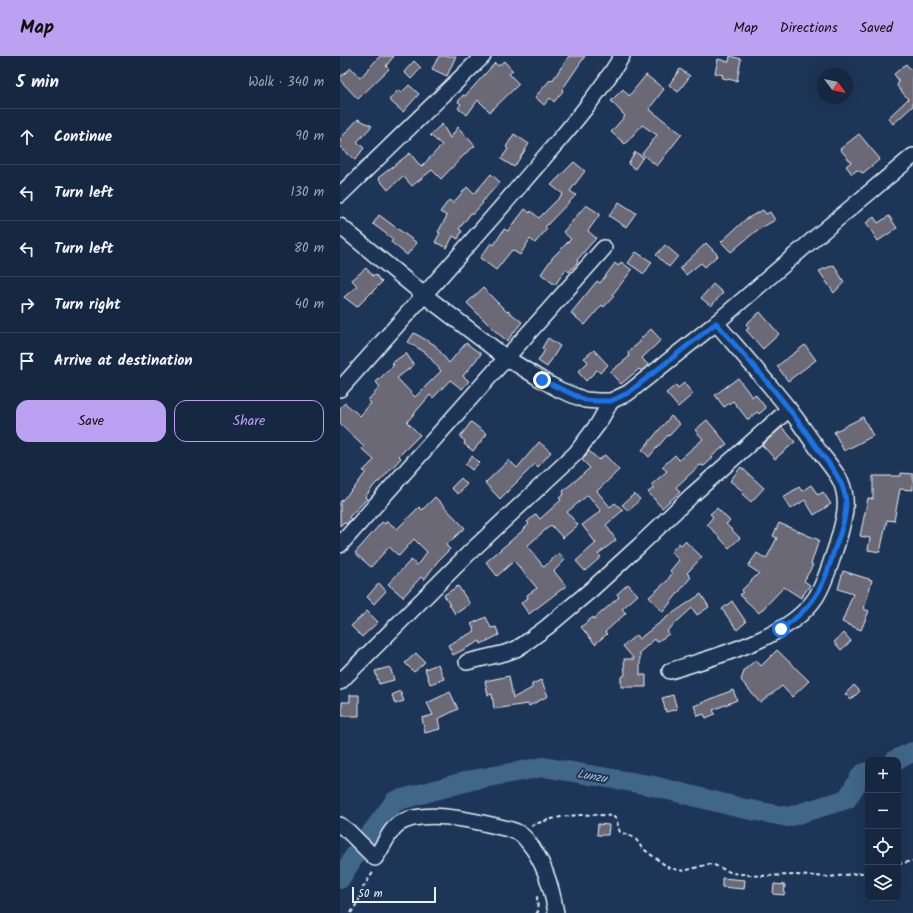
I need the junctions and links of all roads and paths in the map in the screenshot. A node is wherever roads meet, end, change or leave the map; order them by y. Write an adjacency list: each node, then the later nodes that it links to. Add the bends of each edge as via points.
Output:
1 (483, 56): 4 (street)
2 (622, 56): 7 (street, via 578,117)
3 (913, 156): 8 (street)
4 (340, 195)
5 (340, 226): 7 (street)
6 (604, 248): 9 (street)
7 (424, 295): 9 (street); 10 (street)
8 (716, 323): 11 (street, via 628,393); 12 (street)
9 (506, 357): 11 (street, via 560,390 585,400); 13 (street)
10 (340, 389)
11 (611, 401): 16 (street, via 598,424 576,453 468,554)
12 (789, 409): 14 (street, via 546,627 524,644 505,653); 15 (street, via 841,481 845,496 844,518 824,582 806,610 781,629 725,653)
13 (340, 545)
14 (467, 662)
15 (670, 671)
16 (340, 682)
17 (345, 828): 19 (street)
18 (517, 832): 19 (street, via 460,818 423,817 398,825); 22 (path, via 536,823 561,818 613,816 617,820 620,832 635,838 642,848 669,868 684,871 709,864 732,873 758,876 830,877); 24 (street, via 528,842 540,861 551,889)
19 (375, 858): 23 (path, via 375,868)
20 (913, 861): 21 (path)
21 (901, 863)
22 (865, 872)
23 (351, 913)
24 (556, 913)

